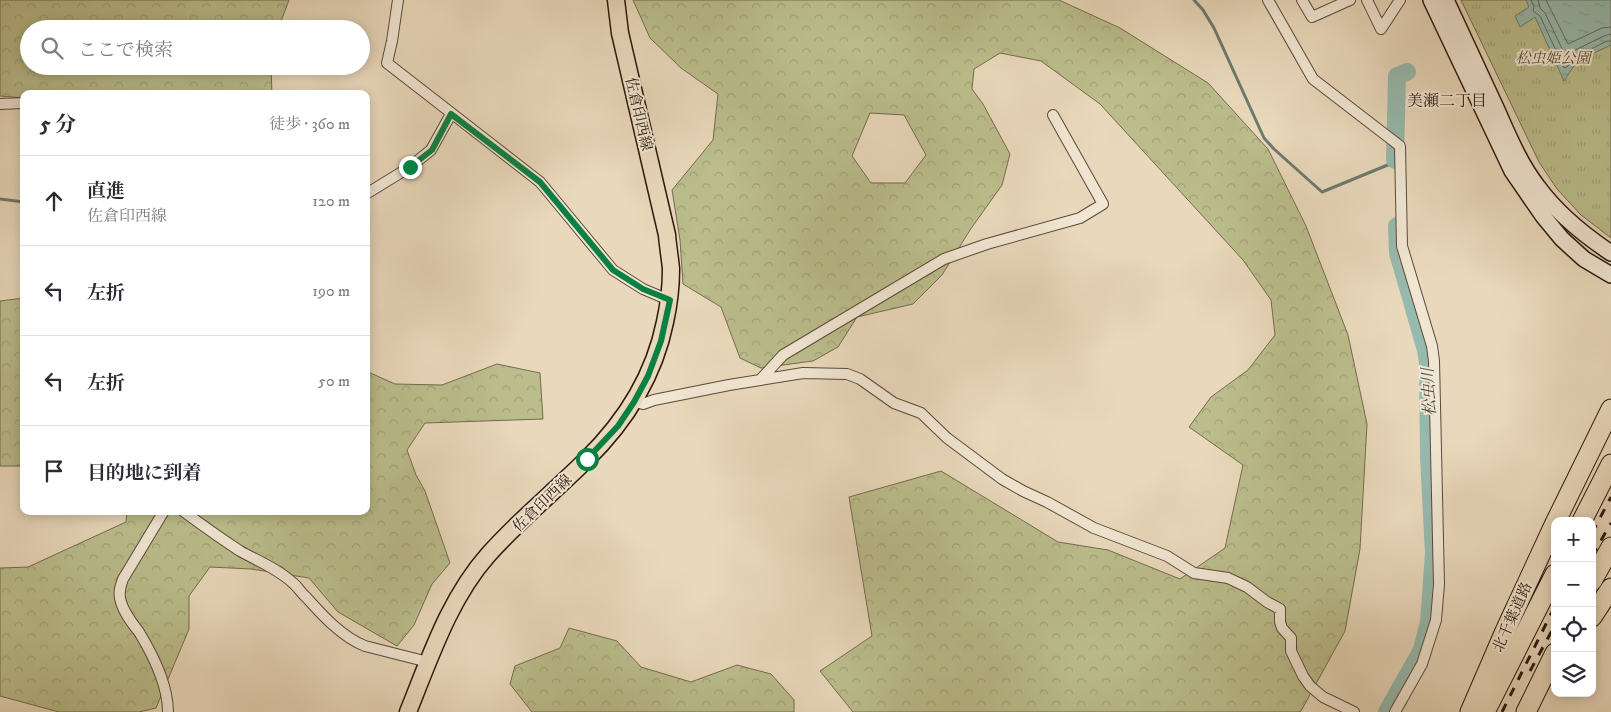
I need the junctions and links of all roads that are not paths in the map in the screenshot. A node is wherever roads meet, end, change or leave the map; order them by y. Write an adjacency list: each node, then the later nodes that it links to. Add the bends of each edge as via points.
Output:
1 (398, 0): 12 (street, via 387,63)
2 (616, 0): 17 (main road, 佐倉印西線, via 620,33 667,235)
3 (1268, 0): 38 (street, via 1313,79 1400,146 1402,246 1434,361 1439,584 1436,620 1422,664)
4 (1302, 0): 5 (street, via 1312,18)
5 (1350, 0)
6 (1367, 0): 7 (street, via 1381,29)
7 (1400, 0)
8 (1432, 0): 16 (street, via 1512,171 1562,239 1584,259)
9 (1446, 0): 15 (street, via 1517,153 1537,187 1574,224)
10 (20, 103): 11 (street)
11 (0, 104)
12 (451, 114): 14 (street, via 432,150); 17 (street, via 540,182 613,270 643,289)
13 (1052, 115): 18 (street, via 1103,204 1080,218 944,259 783,356)
14 (370, 192)
15 (1611, 253)
16 (1611, 275)
17 (670, 300): 19 (main road, 佐倉印西線, via 661,341)
18 (760, 380): 19 (street, via 643,404); 37 (street, via 803,373 847,374 860,379 894,403 921,414 947,438 1023,491 1094,528 1168,556 1194,573 1228,578 1247,586 1280,609 1282,628 1291,638 1291,651 1310,686)
19 (634, 402): 33 (main road, 佐倉印西線, via 618,426 587,459 488,555 450,612)
20 (1611, 409): 24 (highway, 北千葉道路)
21 (1611, 464): 25 (highway)
22 (162, 515): 35 (street, via 119,591 120,601 153,656)
23 (189, 515): 33 (street, via 241,552 287,578 355,642)
24 (1557, 517)
25 (1584, 517)
26 (1551, 530): 39 (highway, 北千葉道路)
27 (1611, 547): 28 (highway)
28 (1596, 574)
29 (1551, 582): 40 (highway, 北千葉道路)
30 (1611, 588): 31 (highway)
31 (1596, 610)
32 (1551, 661): 41 (highway)
33 (428, 662): 36 (main road, 佐倉印西線)
34 (1551, 686): 42 (highway)
35 (168, 712)
36 (408, 712)
37 (1354, 712)
38 (1395, 712)
39 (1470, 712)
40 (1485, 712)
41 (1526, 712)
42 (1535, 712)

